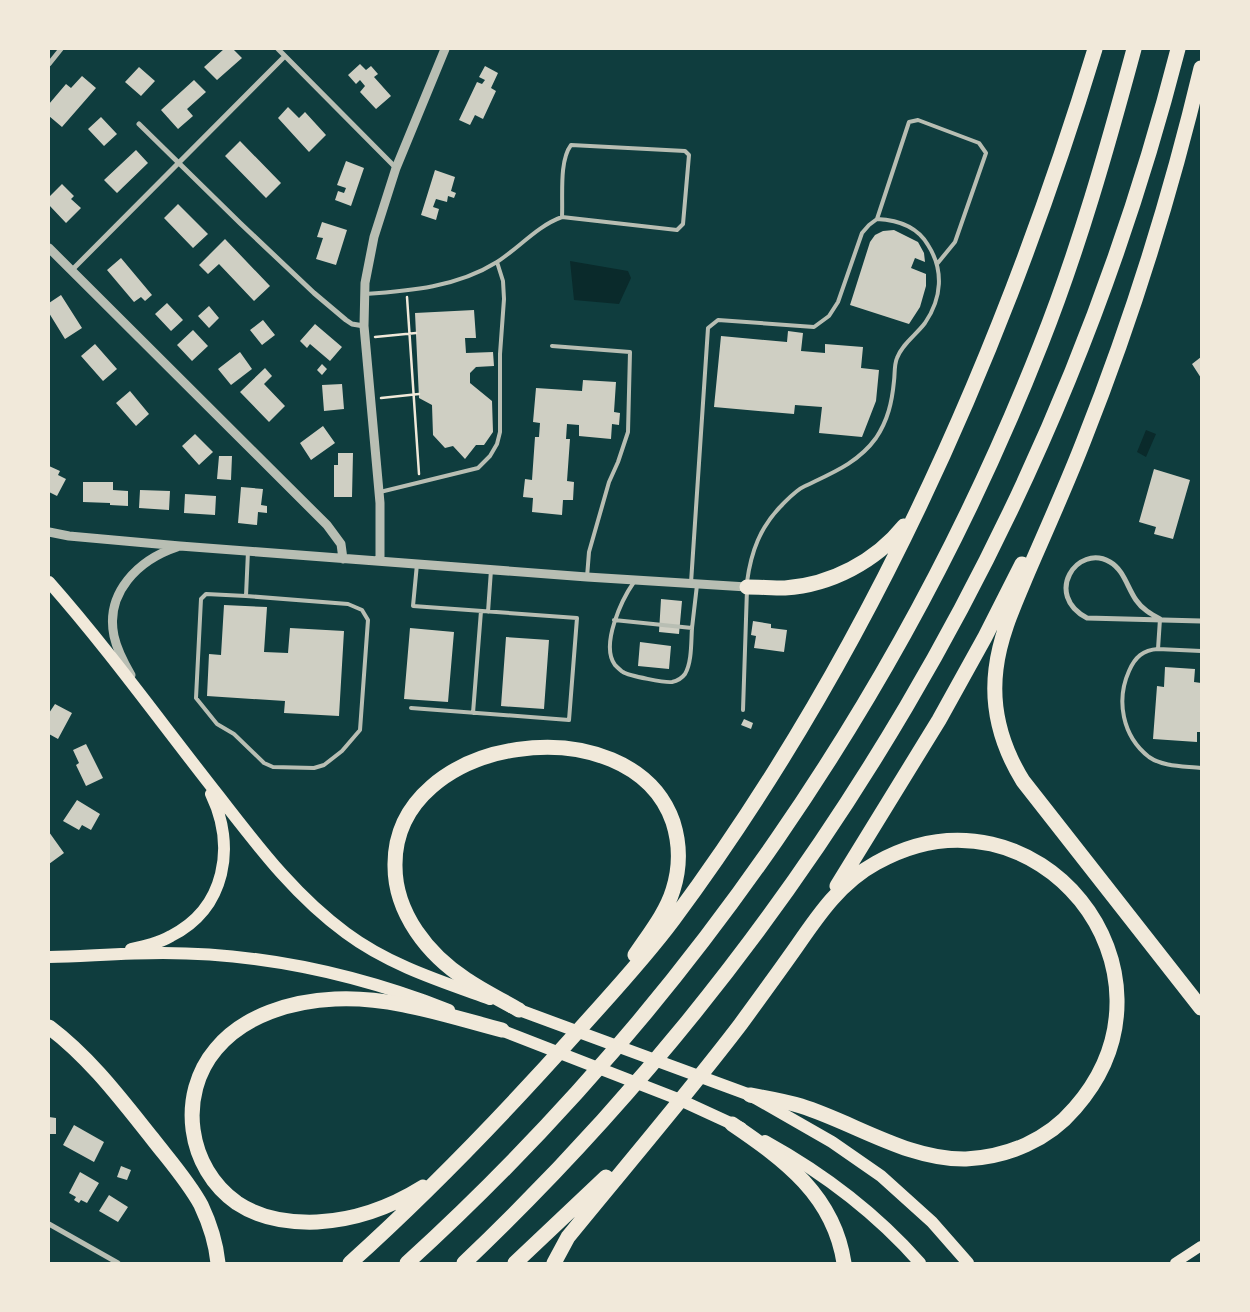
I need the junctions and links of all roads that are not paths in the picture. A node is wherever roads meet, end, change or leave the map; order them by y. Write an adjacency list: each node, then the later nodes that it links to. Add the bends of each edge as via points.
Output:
1 (61, 49): 8 (street)
2 (278, 49): 7 (street)
3 (445, 49): 12 (street)
4 (1095, 49): 24 (highway, via 1017,276 970,395)
5 (1134, 49): 72 (highway, via 1077,244 1038,351 976,496 881,674 768,851 673,978 607,1058 536,1136)
6 (1178, 49): 73 (highway, via 1125,228 1070,377 1002,530 906,707 822,841 714,989 595,1130)
7 (285, 56): 11 (street); 12 (street)
8 (49, 64)
9 (1201, 68): 22 (highway, via 1150,253)
10 (139, 124): 11 (street)
11 (179, 162): 18 (street); 20 (street, via 314,293 352,324)
12 (396, 168): 19 (street, via 374,237)
13 (562, 217): 13 (lane, via 566,152 571,144 685,151 688,155 683,224 677,230); 16 (lane)
14 (877, 219): 17 (lane, via 900,222 915,229 925,239); 17 (lane, via 909,122 918,120 979,143 986,153 983,162 955,242); 35 (lane, via 862,233 838,302 829,316 814,327 718,320 708,328)
15 (49, 248): 18 (street)
16 (497, 262): 19 (lane, via 447,283 406,291); 23 (lane, via 504,299 497,444 478,468)
17 (937, 264): 36 (lane, via 940,275 934,305 896,360 893,394 884,424 875,440 847,466 804,486 775,511 756,542)
18 (72, 270): 28 (street, via 327,525 341,544)
19 (364, 294): 20 (street)
20 (364, 326): 23 (street)
21 (552, 346): 32 (lane, via 630,352 628,432 606,491 589,552)
22 (1083, 442): 52 (highway, via 1008,620 998,654 995,685 997,718 1010,759); 53 (highway, via 985,637 928,738)
23 (379, 492): 29 (street)
24 (920, 504): 36 (highway, via 889,542 865,561 839,575 792,587); 57 (highway, via 847,648 750,808 673,921)
25 (49, 532): 26 (street)
26 (180, 546): 27 (street); 49 (street, via 153,557 134,571 121,589 113,612 119,652)
27 (248, 552): 28 (street); 37 (lane)
28 (343, 559): 29 (street)
29 (380, 561): 30 (street)
30 (417, 564): 31 (street); 38 (lane, via 413,606)
31 (491, 570): 32 (street); 39 (lane)
32 (587, 577): 33 (street)
33 (634, 580): 35 (street); 41 (lane)
34 (49, 582): 49 (main road)
35 (694, 585): 36 (street); 43 (lane)
36 (747, 587): 47 (lane)
37 (246, 596): 37 (lane, via 348,604 362,610 368,620 360,730 342,751 324,765 314,768 273,766 264,762 234,734 217,724 196,698 201,600 206,594)
38 (481, 611): 39 (lane); 48 (lane)
39 (488, 612): 48 (lane, via 578,618 569,720)
40 (1160, 619): 40 (street, via 1087,618 1071,606 1067,597 1068,578 1080,563 1090,559 1109,561 1123,575 1137,602); 42 (street); 44 (lane)
41 (614, 620): 43 (lane); 43 (lane, via 611,655 614,664 622,672 671,683 679,680 688,665)
42 (1201, 621)
43 (692, 628)
44 (1158, 649): 45 (lane); 50 (lane, via 1141,654 1124,683 1122,700 1129,732 1150,758 1161,763)
45 (1201, 651)
46 (411, 708): 48 (lane)
47 (743, 710)
48 (473, 713)
49 (156, 716): 51 (main road)
50 (1201, 768)
51 (198, 770): 54 (main road, via 216,805 224,836 222,873 211,900 190,924 167,938 139,947); 59 (main road, via 280,874 347,934 416,972)
52 (1064, 834): 56 (highway); 58 (highway)
53 (821, 912): 62 (highway, via 752,1009); 63 (highway, via 858,875 879,861 914,847 950,841 974,842 1010,849 1032,859 1051,871 1079,897 1103,934 1113,967 1117,1003 1108,1056 1089,1091 1061,1122 1027,1144 987,1157 950,1159 932,1155 800,1106)
54 (87, 956): 55 (main road); 61 (main road, via 225,956 288,964 380,986)
55 (49, 957)
56 (1201, 992)
57 (602, 1004): 59 (highway, via 670,898 678,868 674,828 655,790 630,768 585,752 534,748 476,760 436,782 409,813 399,837 395,862 402,904 430,949 465,979); 65 (highway)
58 (1201, 1008)
59 (519, 1010): 63 (main road)
60 (49, 1027): 70 (highway, via 101,1076 186,1181 209,1223)
61 (502, 1030): 64 (main road); 65 (highway, via 374,1001 309,1001 267,1013 234,1031 210,1056 194,1092 193,1133 208,1172 236,1202 275,1219 321,1222 368,1213 412,1194)
62 (686, 1092): 74 (highway, via 619,1164); 75 (highway, via 568,1237)
63 (750, 1095): 68 (main road, via 832,1142 881,1176 932,1222)
64 (732, 1124): 76 (highway, via 789,1167 813,1192 834,1226); 77 (main road, via 839,1188 886,1228)
65 (460, 1159): 71 (highway)
66 (49, 1224): 69 (street)
67 (1201, 1246): 78 (main road)
68 (967, 1262)
69 (118, 1263)
70 (218, 1263)
71 (350, 1263)
72 (407, 1263)
73 (464, 1263)
74 (515, 1263)
75 (554, 1263)
76 (844, 1263)
77 (920, 1263)
78 (1175, 1263)

